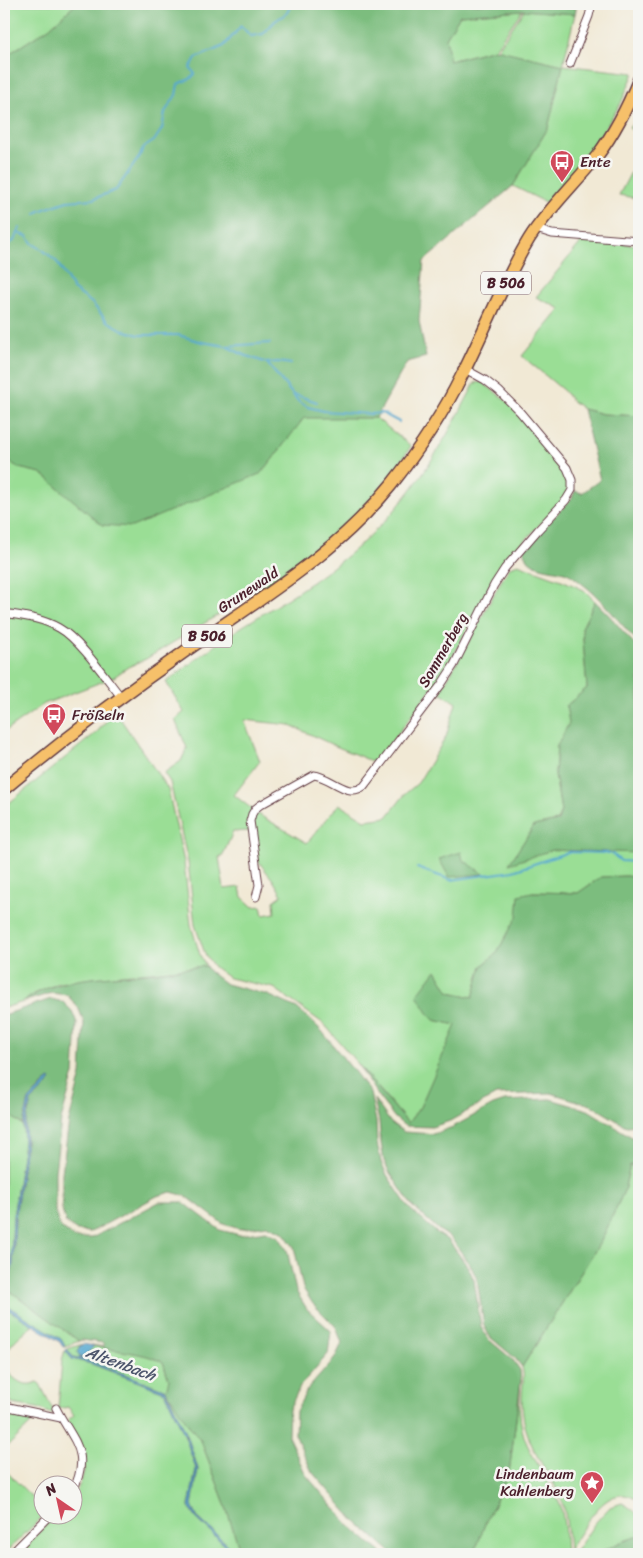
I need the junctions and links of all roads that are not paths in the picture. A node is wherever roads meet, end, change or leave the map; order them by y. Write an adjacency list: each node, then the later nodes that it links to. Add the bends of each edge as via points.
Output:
1 (592, 4): 2 (street)
2 (570, 64)
3 (639, 79): 4 (main road, B 506, via 628,105 598,154)
4 (536, 229): 5 (street, via 552,234); 6 (main road, B 506)
5 (639, 241)
6 (466, 369): 8 (main road, Grunewald / B 506, via 417,450 391,486 360,520 302,571); 10 (street, Sommerberg, via 507,398 556,454 571,474 573,485 570,495 505,568 441,685 364,786 348,790 314,775 255,809 250,821 259,885)
7 (4, 613): 8 (street, via 32,618 61,629 85,652)
8 (114, 702): 9 (main road, B 506)
9 (4, 789)
10 (256, 897)
11 (4, 1403): 13 (street, via 9,1407)
12 (56, 1408): 13 (street)
13 (61, 1418): 14 (street, via 79,1450 82,1464)
14 (80, 1476)
15 (39, 1526): 16 (street)
16 (11, 1554)

